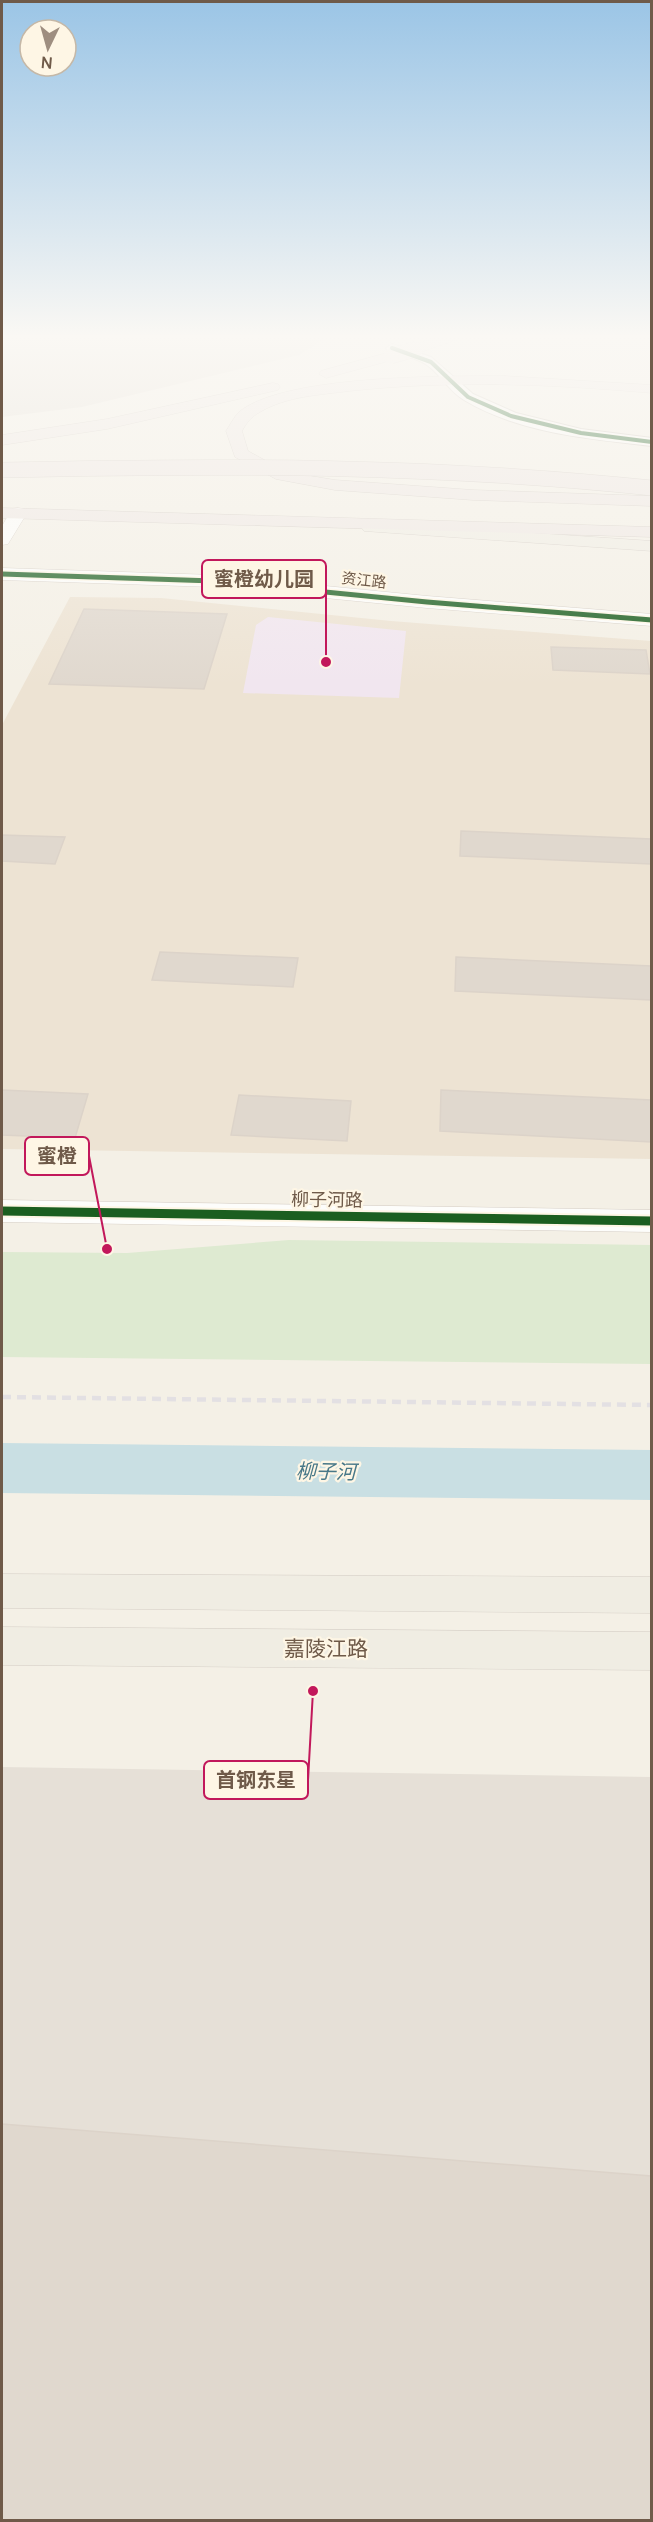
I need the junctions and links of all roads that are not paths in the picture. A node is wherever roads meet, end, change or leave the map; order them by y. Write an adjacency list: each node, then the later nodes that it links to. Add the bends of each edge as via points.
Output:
1 (240, 451): 4 (highway, via 282,476 334,485 419,493)
2 (2, 470): 3 (highway, bridge, via 372,468 505,474)
3 (651, 488)
4 (651, 502): 6 (highway)
5 (2, 505): 6 (highway)
6 (354, 506): 8 (highway)
7 (10, 513): 9 (highway); 11 (street)
8 (651, 515)
9 (285, 522): 10 (highway); 12 (main road)
10 (651, 532)
11 (2, 540)
12 (651, 546)
13 (2, 574): 14 (street, 资江路, via 214,580)
14 (651, 620)
15 (2, 1211): 16 (street, 柳子河路)
16 (651, 1221)
17 (2, 1592): 18 (main road)
18 (651, 1595)
19 (2, 1646): 20 (main road, 嘉陵江路)
20 (651, 1651)

